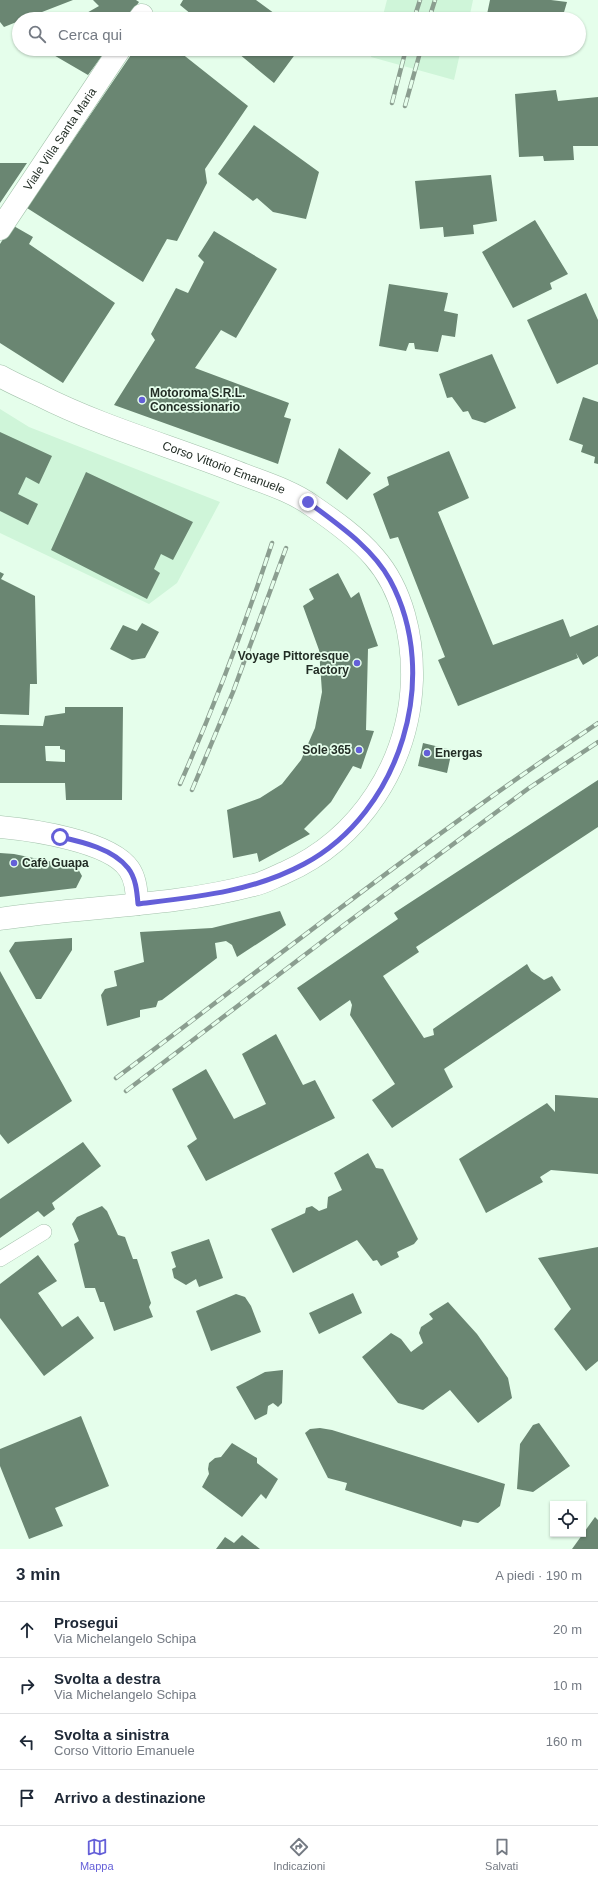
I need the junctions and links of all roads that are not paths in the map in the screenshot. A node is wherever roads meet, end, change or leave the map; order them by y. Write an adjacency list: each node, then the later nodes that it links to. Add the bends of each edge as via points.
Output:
1 (115, 56): 2 (street, Viale Villa Santa Maria)
2 (0, 229)
3 (0, 376): 5 (street, Corso Vittorio Emanuele, via 69,411 200,458 308,502 375,558 398,597 408,629 412,681 404,734 383,787 354,824 320,854 257,885)
4 (0, 827): 5 (street, via 36,831 86,843 104,851 128,868 134,880)
5 (138, 904): 6 (street, Corso Vittorio Emanuele)
6 (0, 919)
7 (44, 1232): 8 (lane)
8 (0, 1259)

